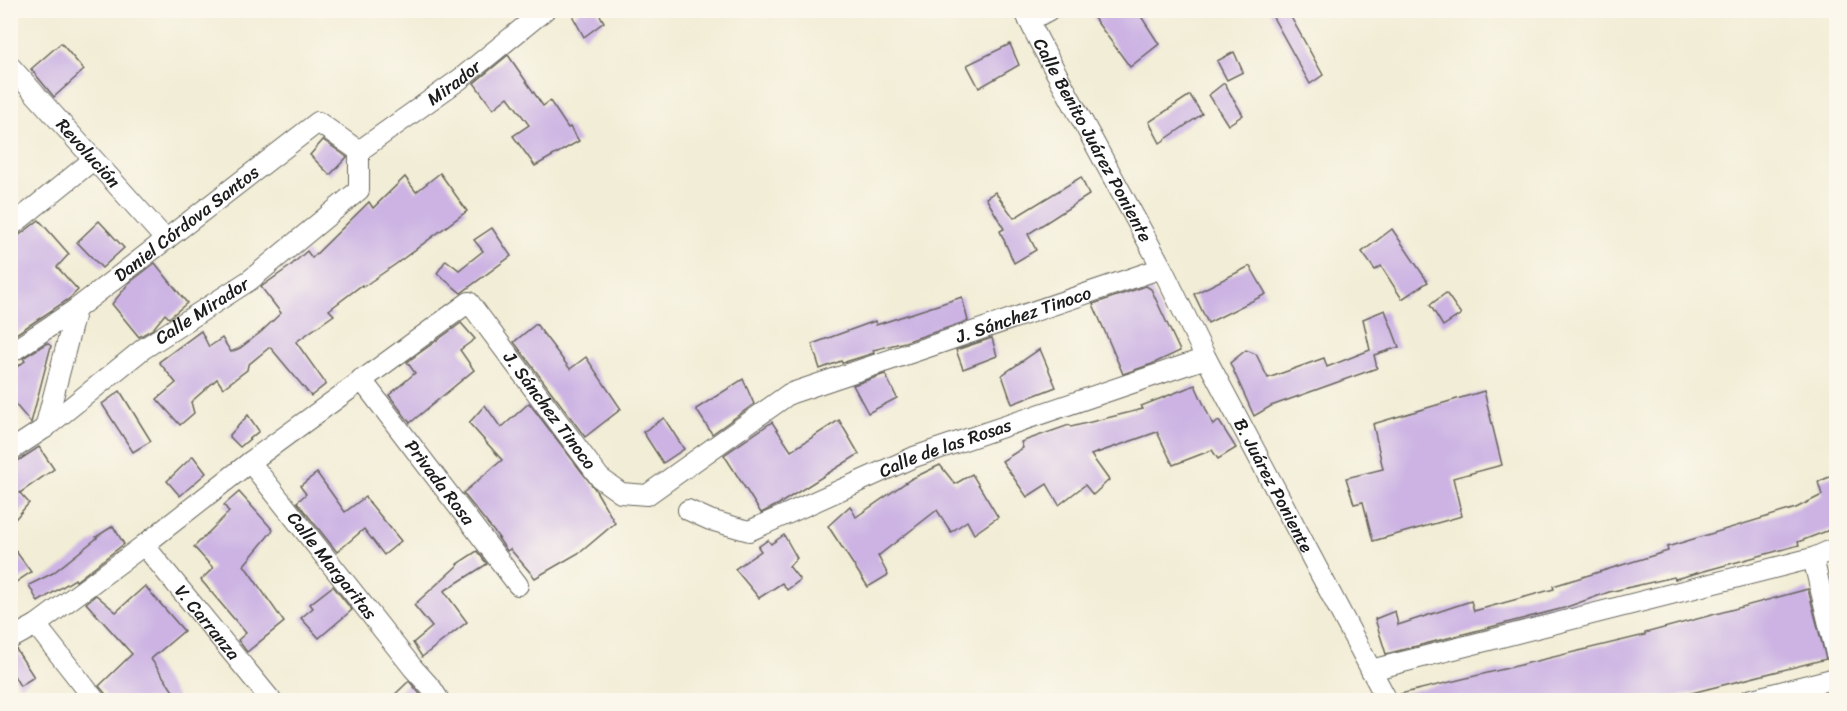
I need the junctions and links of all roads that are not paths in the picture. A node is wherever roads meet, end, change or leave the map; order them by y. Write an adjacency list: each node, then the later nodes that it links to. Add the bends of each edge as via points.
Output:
1 (546, 10): 5 (street, Mirador, via 460,79)
2 (1049, 10): 3 (street)
3 (1027, 16): 9 (street, Calle Benito Juárez Poniente)
4 (12, 71): 6 (street, Revolución)
5 (359, 151): 8 (street, Daniel Córdova Santos, via 318,122); 14 (street, Calle Mirador, via 359,189 250,280 143,349)
6 (93, 160): 7 (street); 8 (street, Revolución)
7 (10, 227)
8 (166, 240): 10 (street, Daniel Córdova Santos)
9 (1162, 268): 12 (street, B. Juárez Poniente); 13 (street, J. Sánchez Tinoco, via 789,394 647,495 621,493 600,478 469,302)
10 (76, 309): 11 (street, Daniel Córdova Santos); 14 (street)
11 (10, 353)
12 (1206, 358): 17 (street, Calle de las Rosas, via 914,457 749,531); 25 (street, B. Juárez Poniente)
13 (362, 379): 16 (street, J. Sánchez Tinoco); 21 (street, Privada Rosa)
14 (45, 428): 15 (street, Calle Mirador)
15 (10, 451)
16 (250, 462): 18 (street, J. Sánchez Tinoco); 29 (street, Calle Margaritas)
17 (688, 510)
18 (144, 545): 22 (street, J. Sánchez Tinoco); 28 (street, V. Carranza)
19 (1836, 548): 20 (street)
20 (1813, 558): 24 (street); 25 (street)
21 (518, 585)
22 (36, 625): 23 (street, J. Sánchez Tinoco); 27 (street)
23 (10, 639)
24 (1836, 654)
25 (1371, 669): 30 (street, B. Juárez Poniente)
26 (1836, 678): 31 (street)
27 (95, 700)
28 (271, 700)
29 (439, 700)
30 (1388, 700)
31 (1749, 700)

